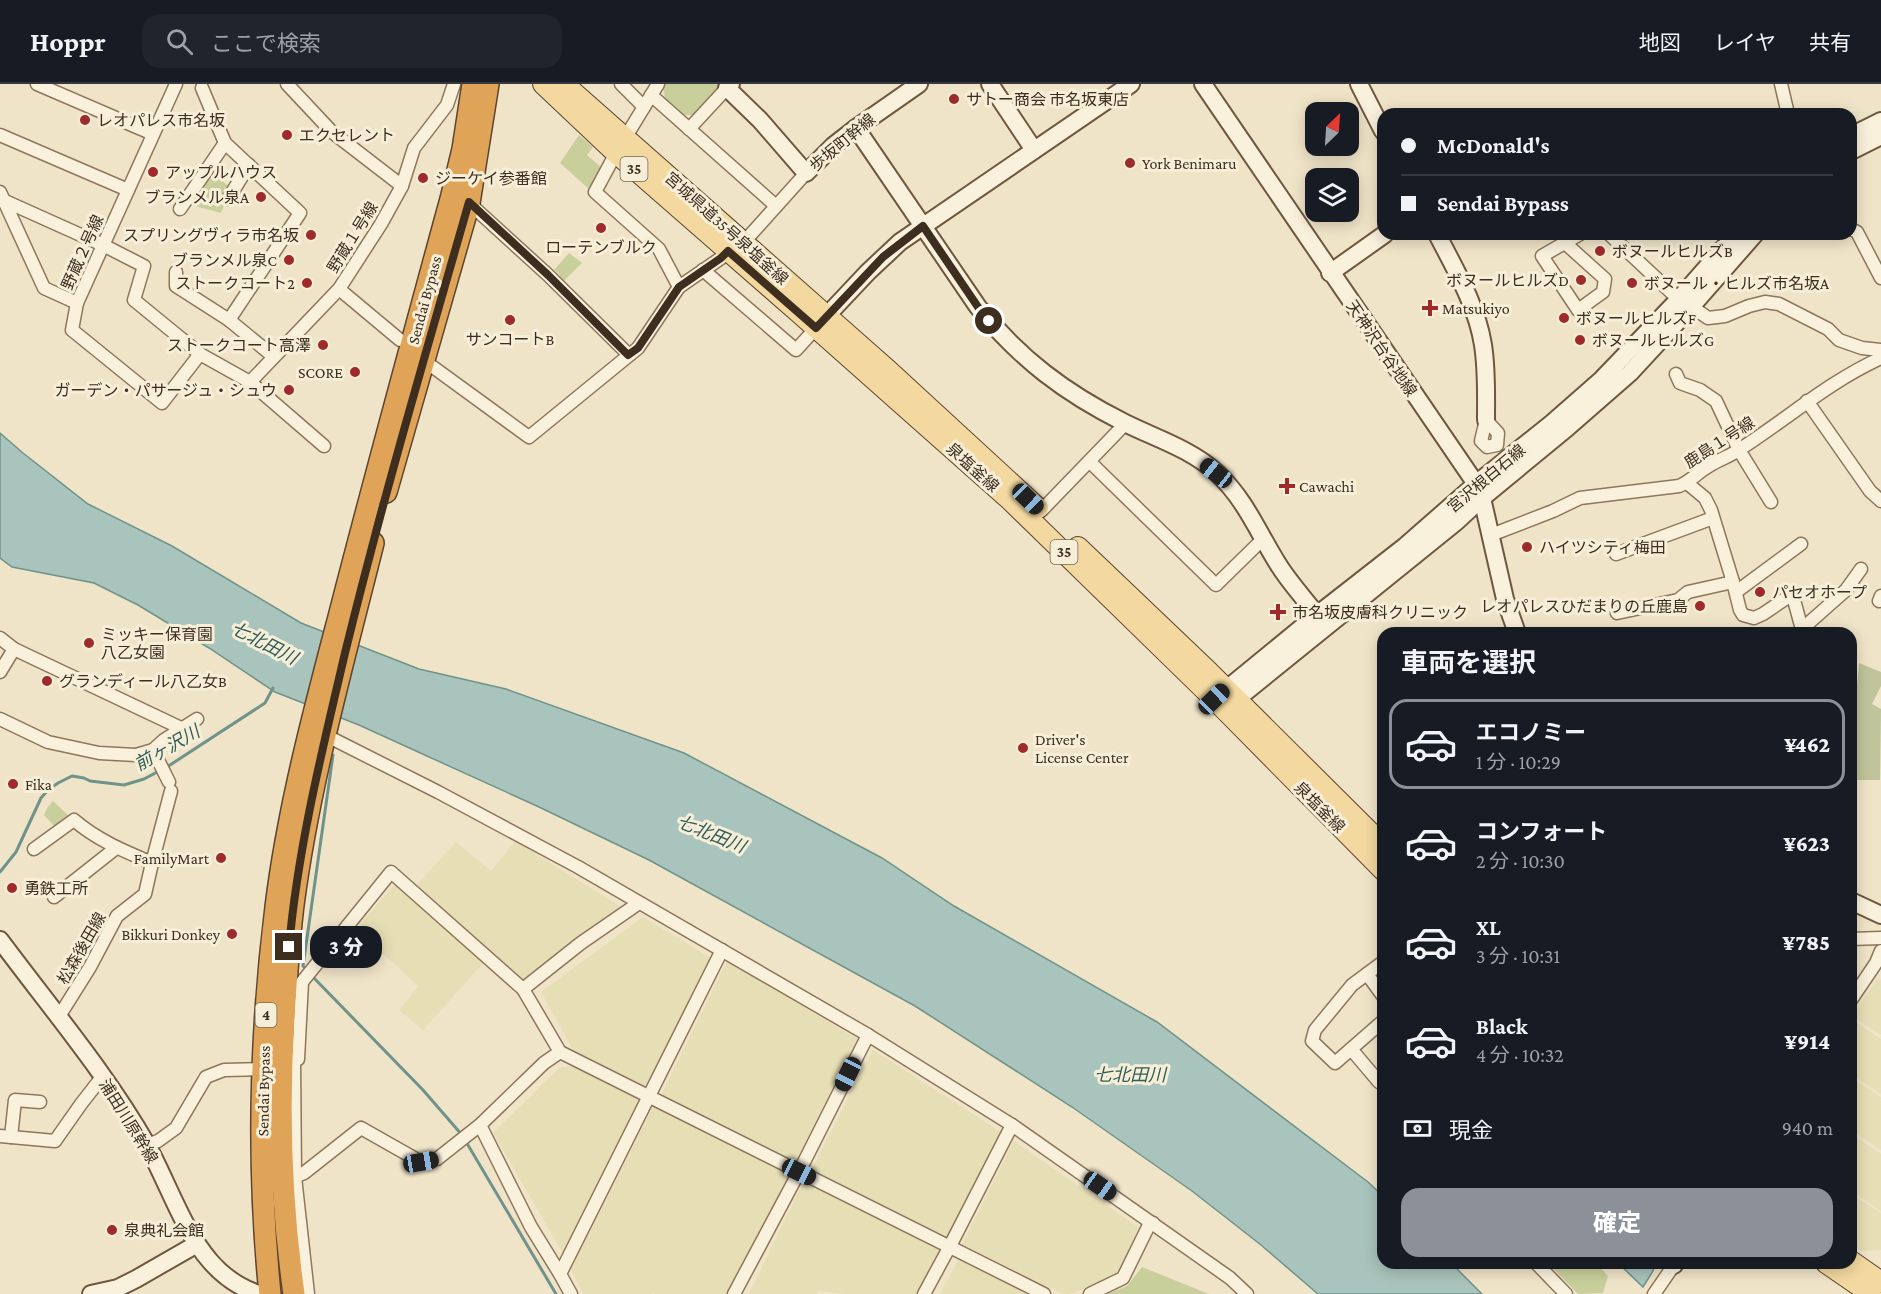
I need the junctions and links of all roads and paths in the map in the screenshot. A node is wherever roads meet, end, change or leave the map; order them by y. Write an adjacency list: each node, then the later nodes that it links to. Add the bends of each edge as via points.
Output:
1 (37, 84): 26 (street)
2 (176, 84): 26 (street, 野蔵２号線)
3 (287, 84): 35 (street, via 332,132)
4 (454, 84): 35 (street, 野蔵１号線, via 447,105 414,148)
5 (473, 84): 82 (highway, Sendai Bypass / 4, via 463,149)
6 (488, 84): 39 (highway, Sendai Bypass / 4)
7 (543, 84): 30 (main road, 35)
8 (564, 84): 30 (main road, 宮城県道35号泉塩釜線 / 35)
9 (621, 84): 19 (street)
10 (919, 84): 23 (street, 歩坂町幹線)
11 (990, 84): 32 (street)
12 (1131, 84): 32 (street)
13 (1203, 84): 55 (street, 天神沢台谷地線)
14 (1359, 84): 21 (street)
15 (1781, 84): 20 (street)
16 (201, 85): 29 (street)
17 (729, 86): 24 (street); 34 (street, 歩坂町幹線)
18 (654, 90): 19 (street); 24 (street)
19 (644, 107): 30 (street)
20 (1787, 108)
21 (1377, 119)
22 (1881, 121): 25 (street)
23 (855, 128): 34 (street, 歩坂町幹線); 42 (street)
24 (689, 129): 40 (street)
25 (1857, 133)
26 (153, 134): 36 (street, 野蔵２号線)
27 (0, 135): 36 (street)
28 (1881, 136): 31 (street)
29 (225, 143): 33 (street); 41 (street)
30 (621, 146): 52 (main road, 宮城県道35号泉塩釜線 / 35); 57 (street, via 595,192 659,249)
31 (1857, 148)
32 (1034, 150): 42 (street)
33 (249, 165): 38 (street); 61 (street, via 300,213)
34 (806, 173): 40 (street)
35 (402, 186): 58 (street, 野蔵１号線)
36 (128, 190): 51 (street, 野蔵２号線)
37 (2, 196): 51 (street); 59 (street, 野蔵２号線, via 44,288)
38 (228, 199)
39 (469, 202): 66 (street); 82 (highway, Sendai Bypass / 4)
40 (776, 206): 52 (street)
41 (180, 209)
42 (923, 226): 62 (street, via 883,257); 74 (street, via 1000,334 1059,385)
43 (1857, 232): 56 (street)
44 (1377, 240): 55 (street)
45 (1440, 240): 73 (street, via 1475,314 1484,354)
46 (1570, 240): 50 (street)
47 (1615, 240): 60 (street)
48 (1732, 240): 60 (street)
49 (1749, 240): 60 (street)
50 (1565, 243): 50 (street, via 1542,256 1578,310 1603,292 1605,279)
51 (104, 245): 59 (street, 野蔵２号線); 65 (street, via 144,266 134,300)
52 (736, 246): 53 (street); 62 (main road, 宮城県道35号泉塩釜線 / 35)
53 (704, 270): 57 (street); 62 (street, via 796,350)
54 (176, 272): 61 (street, via 176,286)
55 (1330, 273): 79 (street, 天神沢台谷地線)
56 (1881, 278)
57 (679, 287): 66 (street, via 638,348)
58 (339, 288): 63 (street); 67 (street, 野蔵１号線)
59 (77, 303): 65 (street, via 72,330 162,403)
60 (1685, 303): 64 (street, via 1708,318 1766,302 1779,304 1839,339); 79 (street, via 1630,373 1568,428)
61 (229, 320): 67 (street)
62 (821, 322): 83 (main road, 宮城県道35号泉塩釜線 / 35, via 888,369); 99 (main road, 泉塩釜線 / 35)
63 (399, 340)
64 (1881, 350)
65 (200, 354): 71 (street)
66 (628, 355): 69 (street, via 529,437)
67 (273, 356): 71 (street, 野蔵１号線)
68 (1881, 358): 72 (street, 鹿島１号線)
69 (433, 367)
70 (1676, 374): 76 (street, via 1680,383 1716,401)
71 (250, 382): 75 (street)
72 (1807, 401): 76 (street, 鹿島１号線); 80 (street)
73 (1486, 420)
74 (1126, 423): 77 (street); 86 (street, via 1199,460 1216,473 1244,504)
75 (324, 446)
76 (1739, 450): 78 (street, 鹿島１号線, via 1695,474); 81 (street)
77 (1089, 462): 83 (street); 86 (street, via 1215,585)
78 (1687, 483): 84 (street, via 1705,498); 85 (street, 鹿島１号線, via 1580,498)
79 (1479, 491): 85 (street, 天神沢台谷地線); 92 (street, 宮沢根白石線); 99 (street, via 1456,522)
80 (1881, 501)
81 (1771, 502)
82 (375, 506): 103 (highway, Sendai Bypass / 4)
83 (1041, 511): 99 (main road, 宮城県道35号泉塩釜線 / 35)
84 (1713, 518): 88 (street); 90 (street)
85 (1491, 535): 93 (street, 天神沢台谷地線)
86 (1264, 538): 92 (street, via 1278,565)
87 (1802, 544): 90 (street)
88 (1616, 554)
89 (1861, 569): 95 (street)
90 (1735, 587): 91 (street, via 1688,592 1678,600); 94 (street, via 1743,615 1754,618 1788,597 1794,600)
91 (1617, 613)
92 (1317, 615): 99 (street, 宮沢根白石線)
93 (1515, 627)
94 (1802, 627)
95 (1807, 627)
96 (0, 638): 97 (street)
97 (14, 649): 98 (street); 102 (street)
98 (0, 672)
99 (1225, 699): 105 (main road, 宮城県道35号泉塩釜線 / 35); 109 (main road, 泉塩釜線 / 35)
100 (0, 719): 104 (street, via 48,741 99,753 136,755)
101 (197, 719): 102 (street)
102 (183, 729): 104 (street)
103 (321, 741): 111 (street, via 511,830); 129 (highway, Sendai Bypass / 4, via 286,840 276,906)
104 (153, 750): 108 (street, 松森後田線, via 169,783)
105 (1377, 839)
106 (116, 848): 107 (street, via 74,820); 108 (street); 110 (street)
107 (34, 849)
108 (152, 863): 124 (street, 松森後田線, via 146,894 117,916)
109 (1377, 864)
110 (54, 897)
111 (639, 903): 117 (street); 122 (street)
112 (1857, 904): 113 (street)
113 (1881, 915)
114 (1857, 939): 116 (street)
115 (0, 940): 124 (street, 浦田川原幹線)
116 (1881, 940)
117 (722, 950): 126 (street); 132 (street)
118 (1881, 951): 123 (street)
119 (1377, 966): 120 (street)
120 (1366, 974): 121 (street); 127 (street, via 1315,1030 1312,1041 1335,1063)
121 (1377, 988)
122 (523, 989): 128 (street); 129 (street, via 391,872 302,982 298,1059)
123 (1857, 991)
124 (58, 1018): 130 (street, 浦田川原幹線)
125 (1377, 1026): 127 (street)
126 (868, 1035): 134 (street); 138 (street)
127 (1351, 1049): 131 (street)
128 (560, 1052): 132 (street); 135 (street)
129 (279, 1064): 137 (street, via 224,1070 206,1077 176,1128); 139 (highway, Sendai Bypass / 4); 151 (highway, Sendai Bypass / 4, via 263,1209)
130 (102, 1077): 136 (street, via 55,1141); 137 (street, 浦田川原幹線)
131 (1377, 1080)
132 (649, 1095): 138 (street); 147 (street)
133 (40, 1102): 136 (street, via 15,1100)
134 (1011, 1125): 140 (street); 142 (street)
135 (478, 1126): 139 (street, via 437,1159 421,1162 361,1128 304,1173); 147 (street)
136 (5, 1137)
137 (147, 1145): 141 (street, 浦田川原幹線)
138 (799, 1172): 142 (street); 155 (street)
139 (288, 1178): 152 (highway, Sendai Bypass / 4, via 286,1239); 153 (street)
140 (1153, 1223): 158 (street, via 1123,1278); 159 (street)
141 (197, 1244): 149 (street, via 118,1288); 150 (street, 浦田川原幹線, via 228,1278)
142 (950, 1246): 156 (street); 157 (street)
143 (1857, 1267): 148 (main road)
144 (1542, 1269): 160 (street)
145 (1671, 1269): 161 (street)
146 (1838, 1269): 148 (main road)
147 (560, 1274): 154 (street)
148 (1876, 1287)
149 (91, 1294)
150 (259, 1294)
151 (270, 1294)
152 (294, 1294)
153 (308, 1294)
154 (571, 1294)
155 (734, 1294)
156 (924, 1294)
157 (1044, 1294)
158 (1090, 1294)
159 (1247, 1294)
160 (1566, 1294)
161 (1654, 1294)

